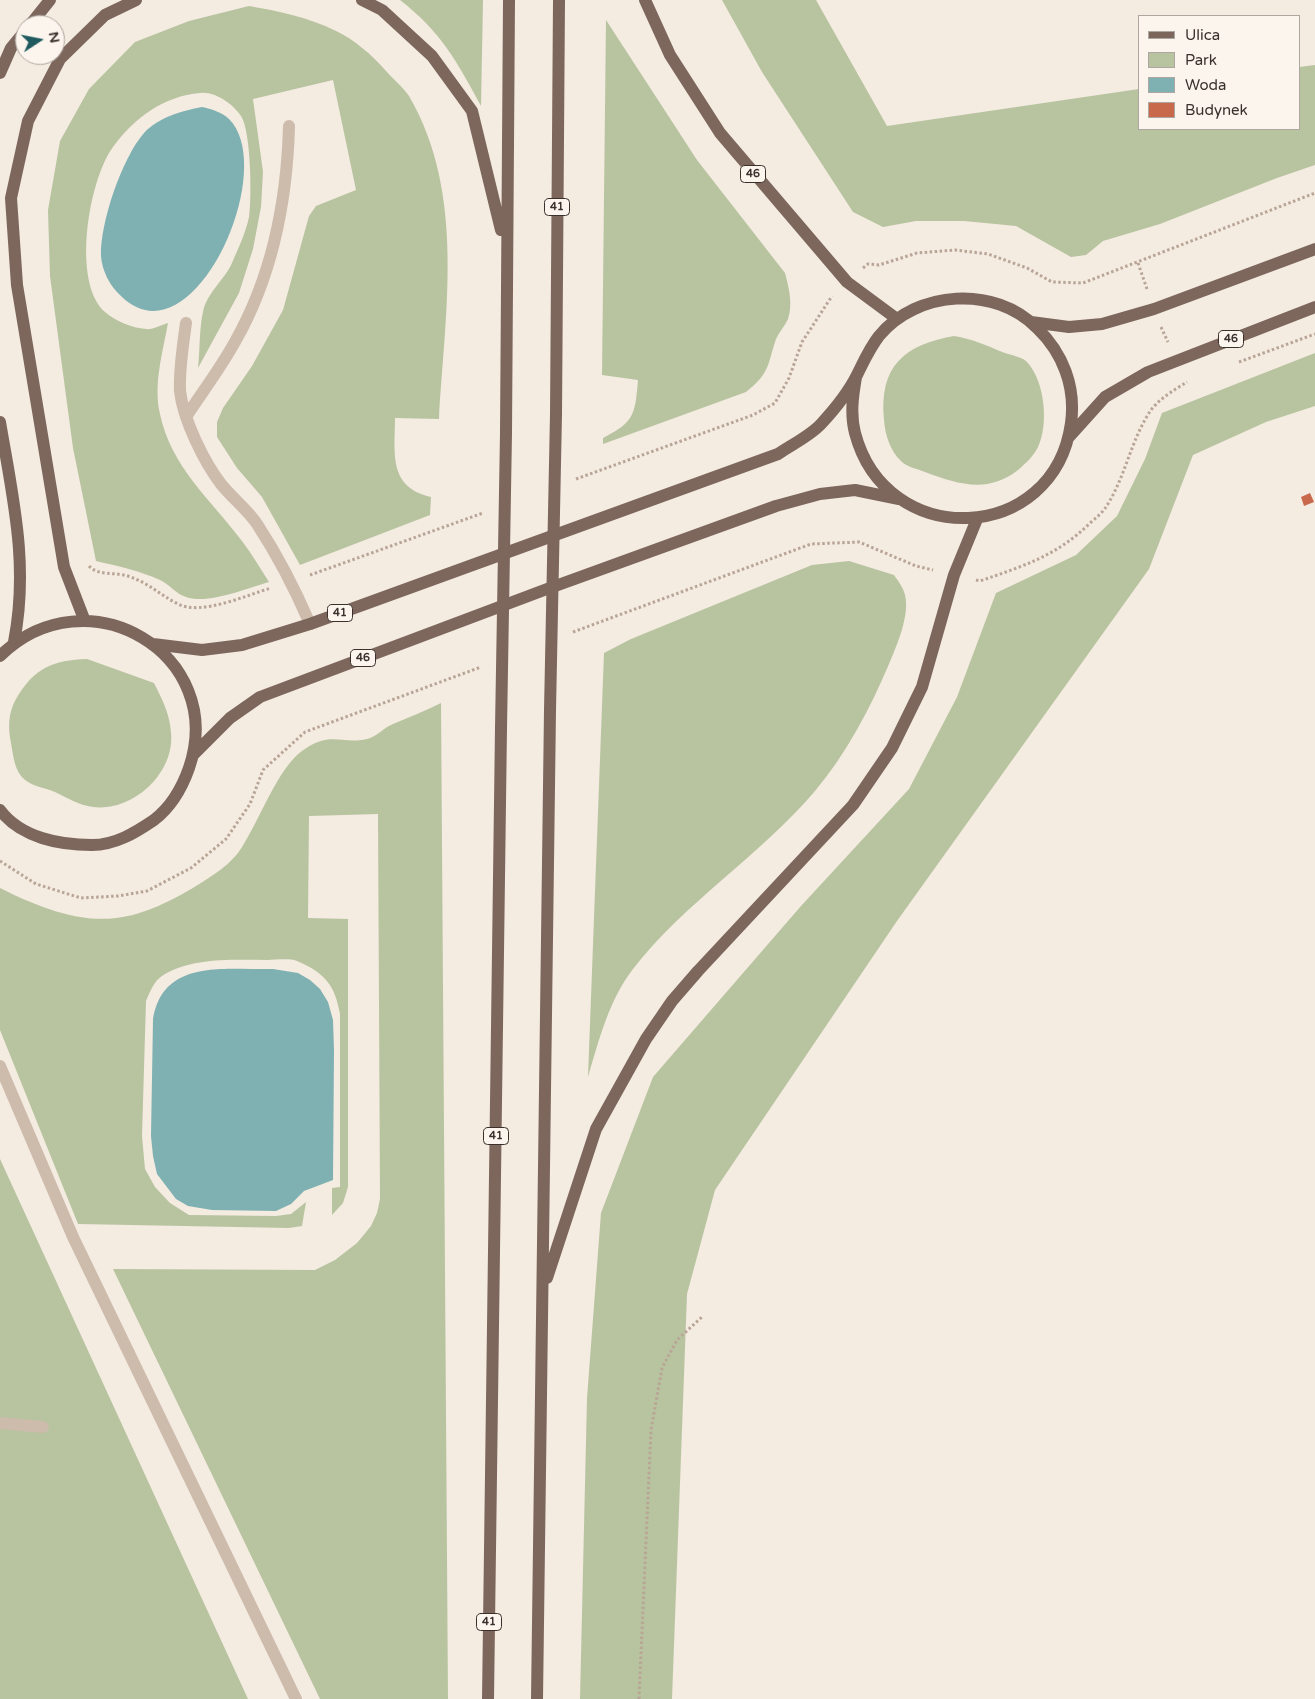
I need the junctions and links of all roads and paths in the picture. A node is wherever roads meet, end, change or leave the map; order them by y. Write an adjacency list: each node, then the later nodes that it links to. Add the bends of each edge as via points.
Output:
1 (50, 0): 7 (main road)
2 (136, 0): 30 (main road, via 105,15 60,59 28,121 11,198 17,285)
3 (362, 0): 13 (main road, via 382,10 432,56 472,111)
4 (509, 0): 13 (main road, 41)
5 (559, 0): 44 (main road, 41, bridge)
6 (645, 0): 14 (main road, 46, via 670,55 720,133)
7 (38, 15)
8 (15, 43): 9 (main road)
9 (0, 73)
10 (288, 126): 23 (lane, via 285,180 264,280 236,340)
11 (1315, 193): 14 (path, via 1083,283 1052,282 1028,268 996,257 955,250 917,253 879,265 868,264)
12 (1315, 249): 17 (main road, 46, via 1154,309 1102,324 1069,327)
13 (506, 250): 49 (main road, 41, bridge)
14 (847, 282): 16 (main road, 46); 26 (path, via 829,299 802,342 789,378 775,403 753,415)
15 (1315, 307): 25 (main road, 46, via 1148,372 1105,397)
16 (897, 319): 17 (main road, 46, via 934,302 974,298 1014,310); 21 (main road, 46, via 880,335)
17 (1031, 322): 25 (main road, 46, via 1049,340 1062,362 1070,386 1073,412)
18 (186, 323): 23 (lane, via 180,392)
19 (1315, 334): 20 (path)
20 (1236, 363)
21 (856, 377): 27 (main road, 46, via 852,404 864,458 879,481); 34 (main road, 41, via 820,425 778,454)
22 (1194, 379): 31 (path, via 1172,392 1149,412 1124,475 1105,509 1072,541 1038,561 980,581)
23 (186, 417): 32 (lane, via 210,468 255,522)
24 (0, 422): 36 (main road, via 22,574)
25 (1069, 437): 29 (main road, 46, via 1060,462 1025,500 1002,512)
26 (568, 482)
27 (899, 499): 29 (main road, 46, via 923,512 949,519); 40 (main road, 46, via 855,490 820,494 767,509 260,697 230,718)
28 (485, 512): 32 (path)
29 (977, 518): 31 (main road)
30 (64, 567): 32 (path, via 86,563 93,571 127,576 152,586 179,605 199,609); 33 (main road)
31 (954, 575): 35 (path, via 916,566 859,542 811,544); 44 (main road, via 922,687 892,748 853,804 698,971 646,1039 596,1129)
32 (291, 581): 34 (lane)
33 (84, 619): 36 (main road, 41, via 47,625); 37 (main road, 41, via 120,626)
34 (310, 624): 37 (main road, 41, via 242,645 202,650)
35 (568, 634)
36 (14, 642): 38 (main road, 41)
37 (153, 644): 40 (main road, 41, via 174,666 189,692 196,723)
38 (0, 656)
39 (483, 666): 42 (path, via 305,732 263,770 250,804 226,839 191,868 147,891 81,898 36,884)
40 (194, 754): 41 (main road, 41, via 183,786 162,814 134,834 101,845 66,845 33,835)
41 (0, 810)
42 (0, 861)
43 (0, 1066): 48 (lane, via 73,1237)
44 (542, 1292): 50 (main road, 41)
45 (702, 1316): 51 (path, via 676,1340 662,1368 651,1430)
46 (0, 1423): 47 (lane)
47 (43, 1427)
48 (296, 1699)
49 (488, 1699)
50 (537, 1699)
51 (639, 1699)

